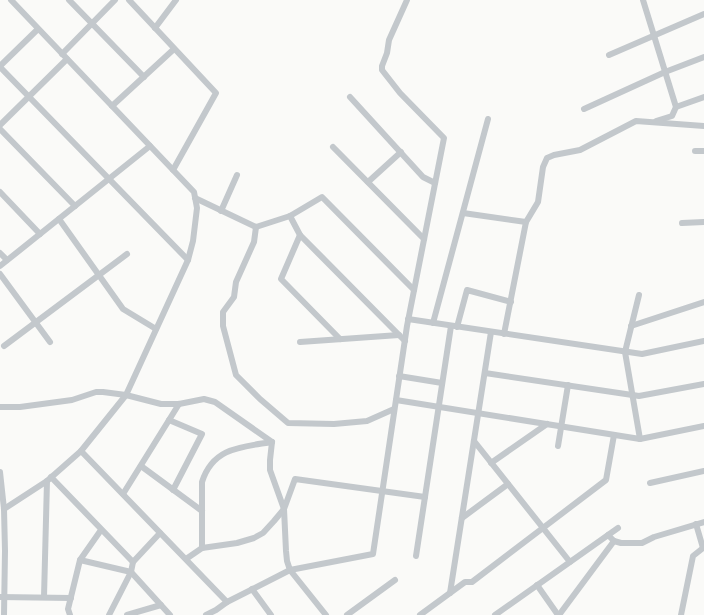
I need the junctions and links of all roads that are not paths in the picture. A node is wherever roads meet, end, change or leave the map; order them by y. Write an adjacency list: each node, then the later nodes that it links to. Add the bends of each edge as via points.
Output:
1 (10, 0): 11 (street)
2 (69, 0): 9 (street)
3 (115, 0): 9 (street)
4 (129, 0): 10 (street)
5 (176, 0): 10 (street)
6 (407, 0): 40 (street, via 389,40 382,70 400,94 444,138)
7 (643, 0): 12 (street)
8 (704, 14): 12 (street)
9 (92, 24): 15 (street); 19 (street)
10 (155, 28): 13 (street)
11 (38, 29): 15 (street); 17 (street)
12 (654, 35): 14 (street); 18 (street)
13 (174, 49): 19 (street); 36 (street, via 216,94)
14 (609, 55)
15 (64, 57): 20 (street); 23 (street)
16 (704, 57): 18 (street)
17 (0, 67): 20 (street)
18 (665, 72): 24 (street); 25 (street)
19 (144, 77): 23 (street)
20 (29, 96): 28 (street); 38 (street)
21 (350, 97): 34 (street)
22 (704, 97): 24 (street)
23 (112, 106): 31 (street)
24 (676, 107): 27 (street, via 672,116)
25 (584, 109)
26 (488, 119): 45 (street)
27 (653, 122): 29 (street); 48 (street, via 636,121 580,150 547,158 543,167 538,202)
28 (0, 125)
29 (704, 126)
30 (0, 129): 43 (street)
31 (150, 146): 36 (street); 38 (street)
32 (333, 147): 39 (street)
33 (695, 151): 35 (street)
34 (401, 152): 39 (street); 40 (street, via 423,177)
35 (704, 152)
36 (173, 170): 42 (street, via 194,192)
37 (237, 175): 44 (street)
38 (109, 179): 43 (street); 58 (street)
39 (368, 182): 54 (street)
40 (435, 183): 54 (street)
41 (0, 192): 52 (street)
42 (195, 198): 44 (street); 58 (street, via 197,208)
43 (75, 206): 47 (street)
44 (221, 211): 51 (street)
45 (463, 213): 48 (street); 68 (street)
46 (290, 216): 51 (street); 53 (street); 62 (street, via 322,197)
47 (59, 219): 52 (street); 61 (street)
48 (526, 222): 64 (street)
49 (704, 222): 50 (street)
50 (682, 223)
51 (256, 227): 93 (street, via 254,242 236,282 234,297 223,312 223,326 236,375 288,423 334,424 367,421)
52 (40, 234): 57 (street)
53 (300, 235): 74 (street); 75 (street, via 281,279)
54 (424, 239): 62 (street)
55 (0, 253): 57 (street)
56 (127, 254): 61 (street)
57 (7, 260): 59 (street)
58 (188, 260): 71 (street)
59 (0, 266)
60 (0, 274): 67 (street)
61 (99, 275): 67 (street); 71 (street, via 123,309)
62 (414, 290): 66 (street)
63 (639, 295): 70 (street)
64 (511, 302): 69 (street, via 467,290); 73 (street)
65 (704, 302): 70 (street)
66 (408, 319): 68 (street); 76 (street)
67 (36, 323): 77 (street); 80 (street)
68 (433, 323): 69 (street)
69 (454, 326): 72 (street); 84 (street)
70 (631, 326): 81 (street)
71 (156, 329): 87 (street)
72 (491, 332): 73 (street); 82 (street)
73 (504, 334): 81 (street)
74 (399, 335): 75 (street); 76 (street)
75 (340, 339): 78 (street)
76 (405, 341): 83 (street)
77 (50, 342)
78 (300, 342)
79 (704, 342): 81 (street, via 642,354)
80 (4, 346)
81 (625, 352): 88 (street)
82 (485, 373): 86 (street); 94 (street)
83 (399, 376): 84 (street); 89 (street)
84 (442, 383): 92 (street)
85 (704, 384): 88 (street)
86 (568, 385): 88 (street); 97 (street)
87 (126, 395): 90 (street, via 161,404); 91 (street, via 96,392 65,402); 104 (street)
88 (633, 395): 100 (street)
89 (396, 400): 92 (street); 93 (street)
90 (179, 404): 95 (street); 102 (street, via 204,399 215,402)
91 (0, 407)
92 (438, 407): 94 (street); 115 (street)
93 (394, 409): 113 (street)
94 (478, 413): 96 (street); 101 (street)
95 (169, 420): 106 (street); 112 (street, via 202,434)
96 (547, 424): 97 (street); 105 (street)
97 (561, 426): 99 (street); 103 (street)
98 (704, 426): 100 (street)
99 (614, 435): 100 (street); 123 (street, via 606,480)
100 (640, 439)
101 (474, 441): 105 (street); 119 (street)
102 (272, 442): 116 (street, via 270,470); 118 (street, via 237,448 225,452 214,460 202,482)
103 (558, 446)
104 (81, 451): 109 (street); 114 (street)
105 (491, 463): 111 (street)
106 (140, 466): 112 (street); 114 (street)
107 (704, 471): 110 (street)
108 (0, 472): 117 (street)
109 (49, 479): 117 (street); 125 (street); 144 (street)
110 (650, 483)
111 (508, 484): 119 (street); 123 (street)
112 (173, 490): 118 (street)
113 (382, 491): 115 (street); 116 (street, via 296,480); 137 (street, via 373,554)
114 (123, 494): 126 (street)
115 (425, 497): 132 (street)
116 (284, 509): 129 (street, via 263,533 254,538); 137 (street, via 286,551)
117 (4, 510): 120 (street)
118 (202, 512): 129 (street)
119 (462, 518): 142 (street)
120 (2, 520): 131 (street)
121 (704, 522): 122 (street)
122 (696, 524): 128 (street, via 642,543); 130 (street)
123 (543, 528): 136 (street); 142 (street, via 472,582 465,582)
124 (618, 528): 127 (street)
125 (102, 530): 134 (street); 135 (street)
126 (160, 533): 133 (street); 135 (street)
127 (608, 535): 128 (street); 136 (street)
128 (614, 541): 160 (street)
129 (202, 548): 133 (street)
130 (704, 549): 161 (street, via 692,556)
131 (3, 550): 143 (street)
132 (416, 556)
133 (186, 559): 146 (street)
134 (80, 560): 138 (street); 145 (street)
135 (133, 562): 138 (street)
136 (570, 562): 140 (street)
137 (290, 570): 141 (street); 156 (street)
138 (131, 572): 147 (street); 151 (street)
139 (395, 580): 157 (street)
140 (537, 585): 159 (street); 160 (street)
141 (252, 589): 146 (street); 155 (street)
142 (450, 593): 158 (street)
143 (2, 597): 144 (street); 149 (street)
144 (44, 598): 145 (street)
145 (71, 598): 150 (street, via 68,609)
146 (228, 602): 148 (street)
147 (161, 605): 152 (street); 153 (street)
148 (218, 613): 154 (street)
149 (4, 615)
150 (70, 615)
151 (109, 615)
152 (127, 615)
153 (170, 615)
154 (206, 615)
155 (271, 615)
156 (326, 615)
157 (347, 615)
158 (420, 615)
159 (495, 615)
160 (558, 615)
161 (681, 615)

